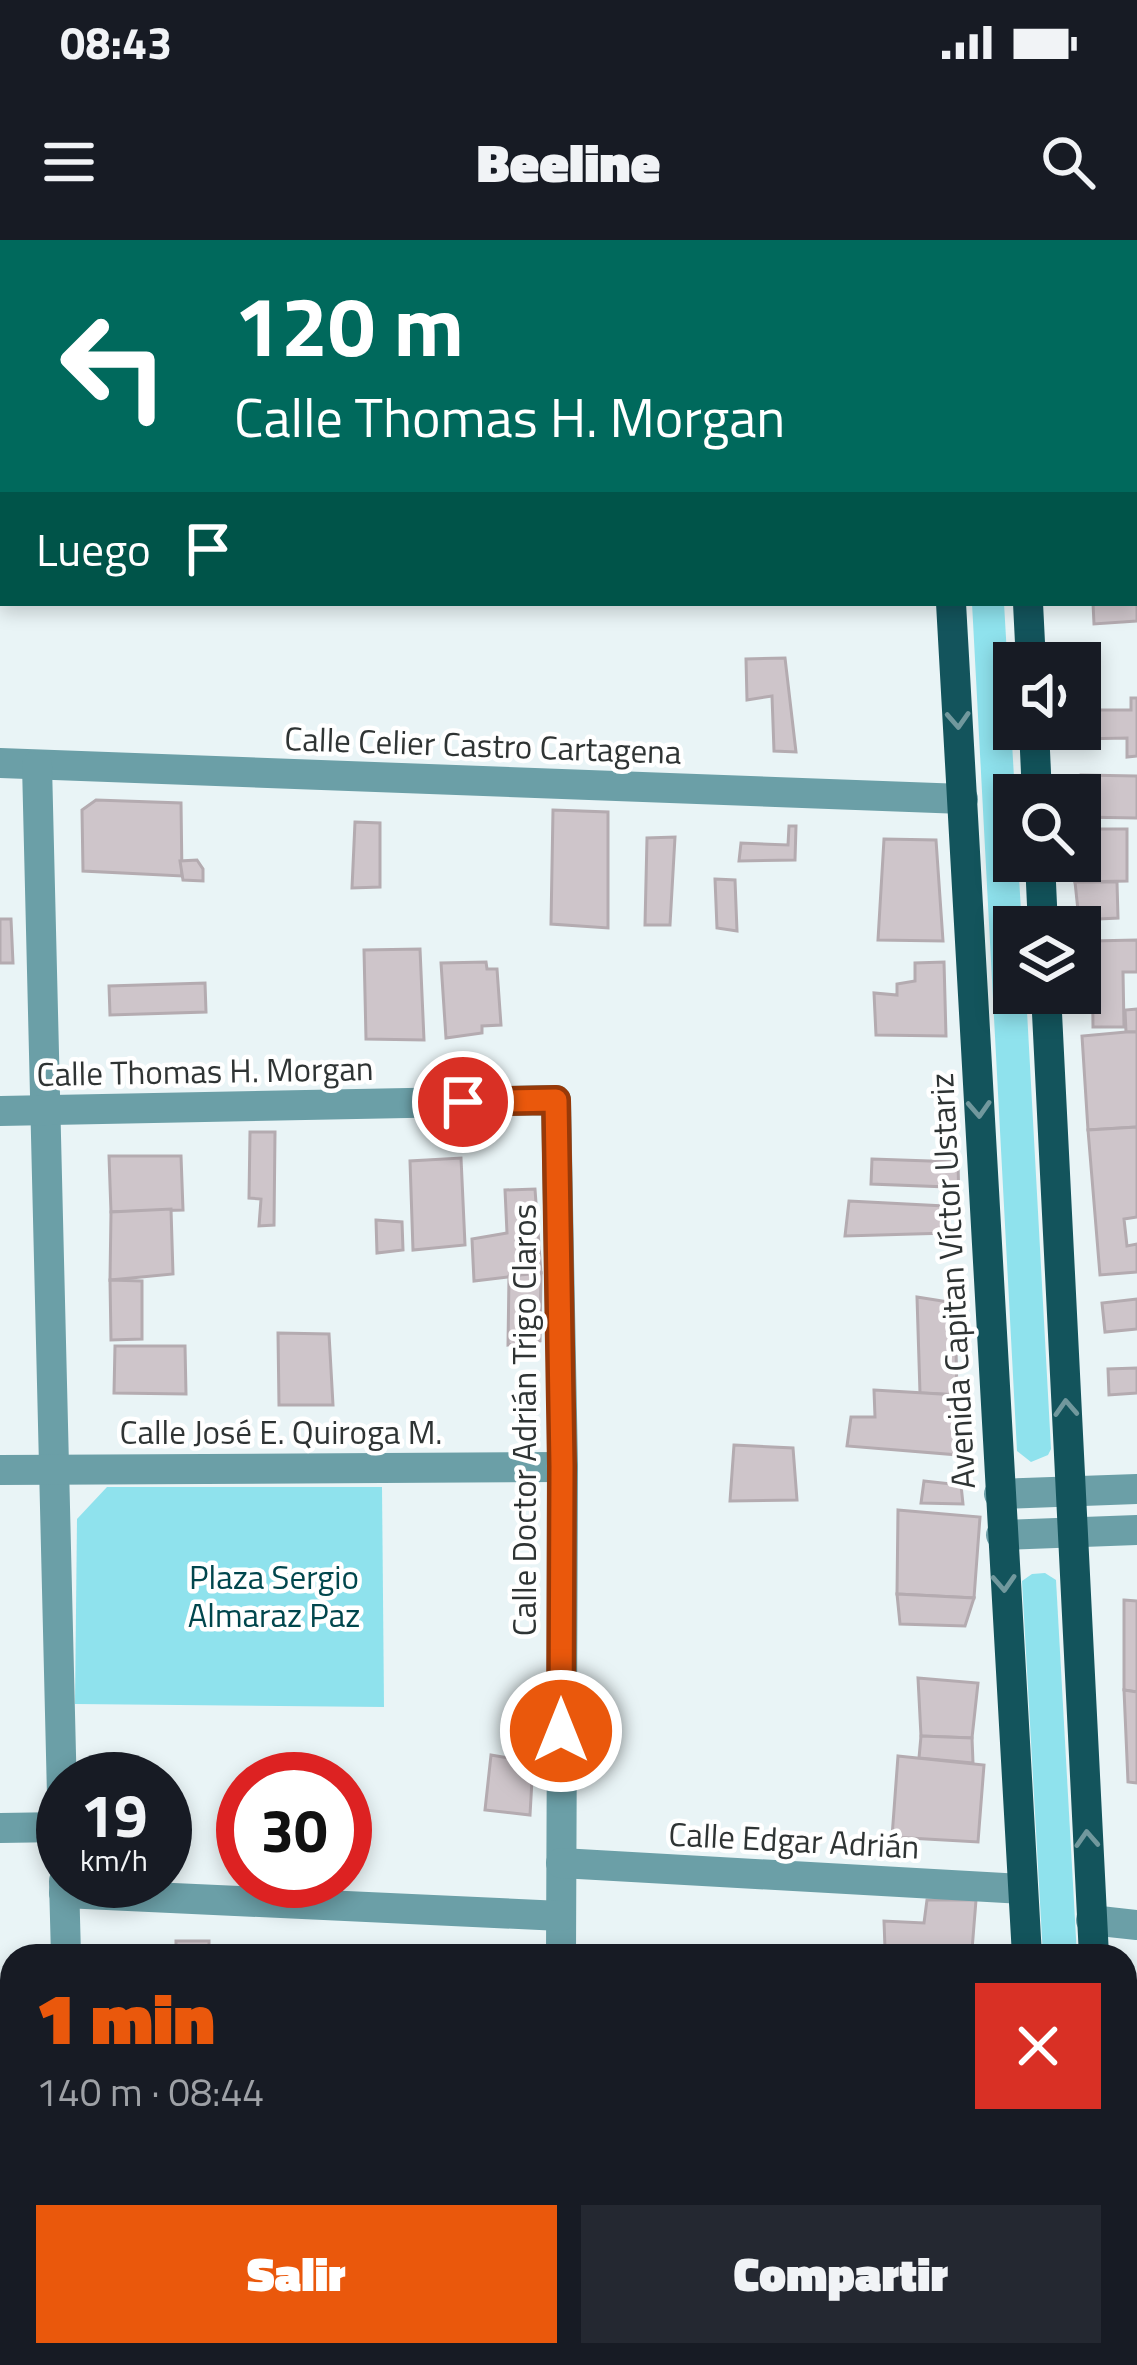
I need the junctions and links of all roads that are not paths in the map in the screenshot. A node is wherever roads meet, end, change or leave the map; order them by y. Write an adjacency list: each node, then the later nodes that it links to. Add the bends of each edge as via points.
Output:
1 (951, 606): 6 (main road, Avenida Capitan Víctor Ustariz, one-way to 6)
2 (1028, 606): 3 (main road)
3 (1030, 642)
4 (0, 763): 5 (street, Calle Celier Castro Cartagena)
5 (37, 765): 6 (street, Calle Celier Castro Cartagena); 10 (street)
6 (962, 799): 16 (main road, Avenida Capitan Víctor Ustariz, one-way to 16)
7 (1047, 1014): 15 (main road, one-way to 7)
8 (556, 1100): 10 (street, Calle Thomas H. Morgan); 11 (street, Calle Doctor Adrián Trigo Claros)
9 (0, 1111): 10 (street, Calle Thomas H. Morgan)
10 (44, 1111): 12 (street)
11 (562, 1466): 12 (street, Calle José E. Quiroga M.); 23 (street, Calle Doctor Adrián Trigo Claros)
12 (55, 1469): 13 (street, Calle José E. Quiroga M.); 20 (street)
13 (0, 1470)
14 (1137, 1490): 15 (street)
15 (1070, 1492): 16 (street); 18 (main road)
16 (999, 1494): 19 (main road, Avenida Capitan Víctor Ustariz)
17 (1137, 1530): 18 (street)
18 (1072, 1532): 19 (street); 28 (main road, one-way to 18)
19 (1001, 1535): 24 (main road, Avenida Capitan Víctor Ustariz, one-way to 24)
20 (61, 1752)
21 (36, 1827): 22 (street)
22 (0, 1828)
23 (561, 1863): 24 (street, Calle Edgar Adrián); 27 (street, Calle Doctor Adrián Trigo Claros)
24 (1023, 1889): 32 (main road, Avenida Capitan Víctor Ustariz)
25 (192, 1894): 27 (street)
26 (65, 1908): 30 (street)
27 (561, 1916): 31 (street, Calle Doctor Adrián Trigo Claros)
28 (1091, 1920): 29 (street); 33 (main road)
29 (1137, 1925)
30 (66, 1944)
31 (561, 1944)
32 (1026, 1944)
33 (1093, 1944)

